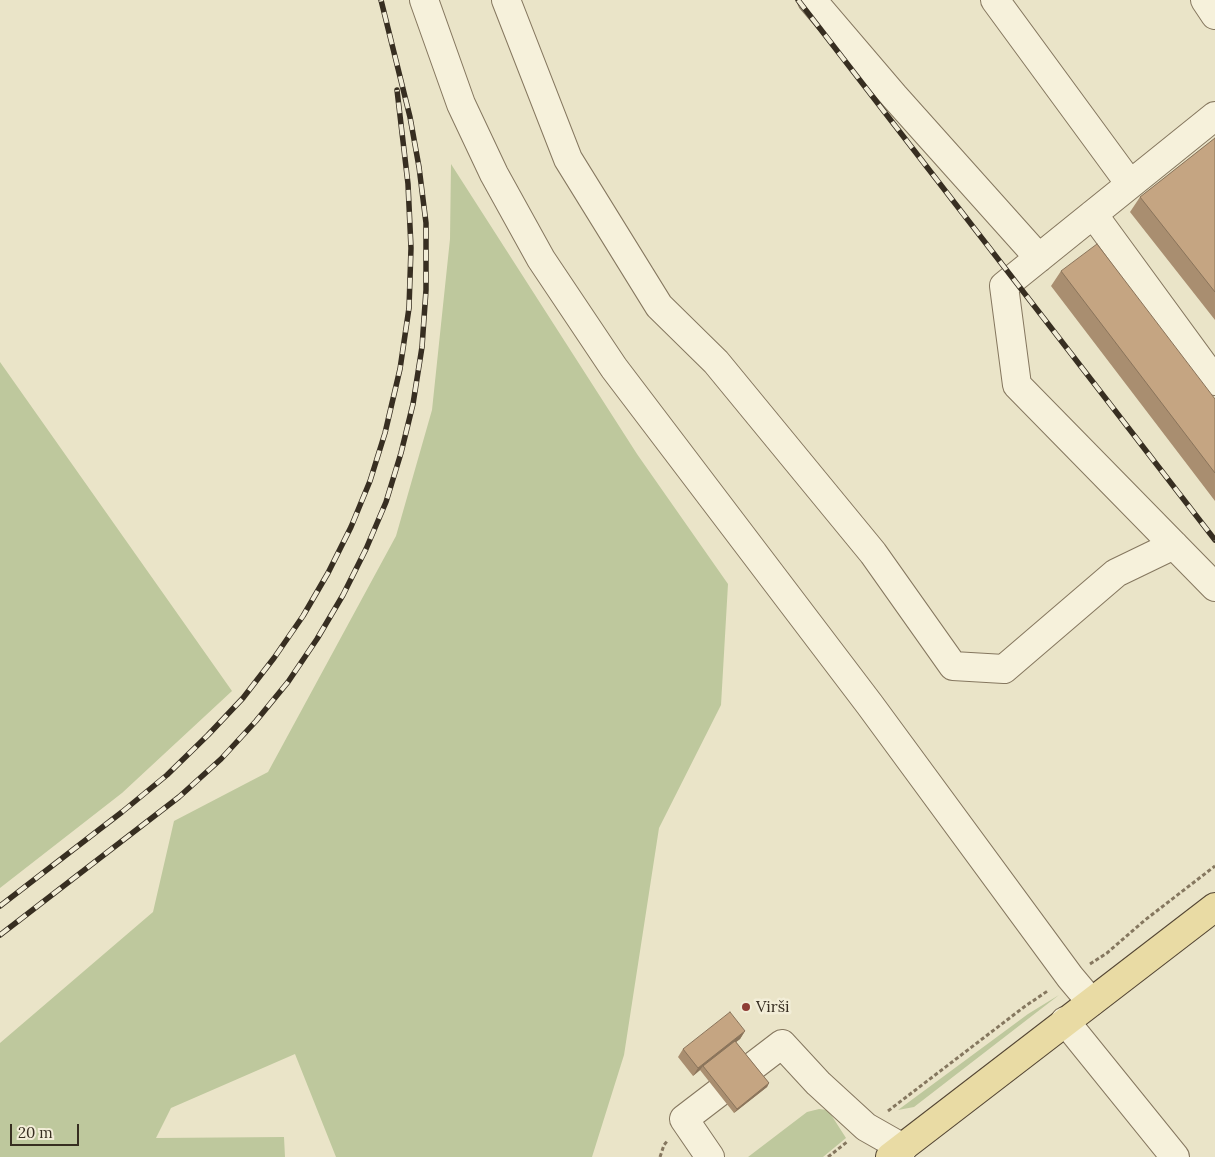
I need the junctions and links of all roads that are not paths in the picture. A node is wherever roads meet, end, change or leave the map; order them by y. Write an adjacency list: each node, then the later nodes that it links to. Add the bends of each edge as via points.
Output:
1 (424, 0): 15 (street, via 461,104 494,174 541,259 614,368)
2 (506, 0): 12 (street, via 568,160 660,306 716,362 873,553 953,666 1004,669 1116,573)
3 (812, 0): 10 (street)
4 (995, 0): 8 (street)
5 (1205, 0): 6 (street)
6 (1215, 15)
7 (1215, 116): 8 (street)
8 (1130, 184): 9 (street)
9 (1093, 214): 10 (street); 11 (street)
10 (1039, 258): 12 (street, via 1004,286 1017,385)
11 (1215, 382)
12 (1174, 545): 13 (street)
13 (1215, 587)
14 (1215, 907): 15 (main road)
15 (1091, 1002): 16 (main road)
16 (1066, 1021): 17 (main road); 19 (street)
17 (897, 1152): 18 (street, via 818,1083 782,1044 684,1119)
18 (710, 1157)
19 (1175, 1157)

